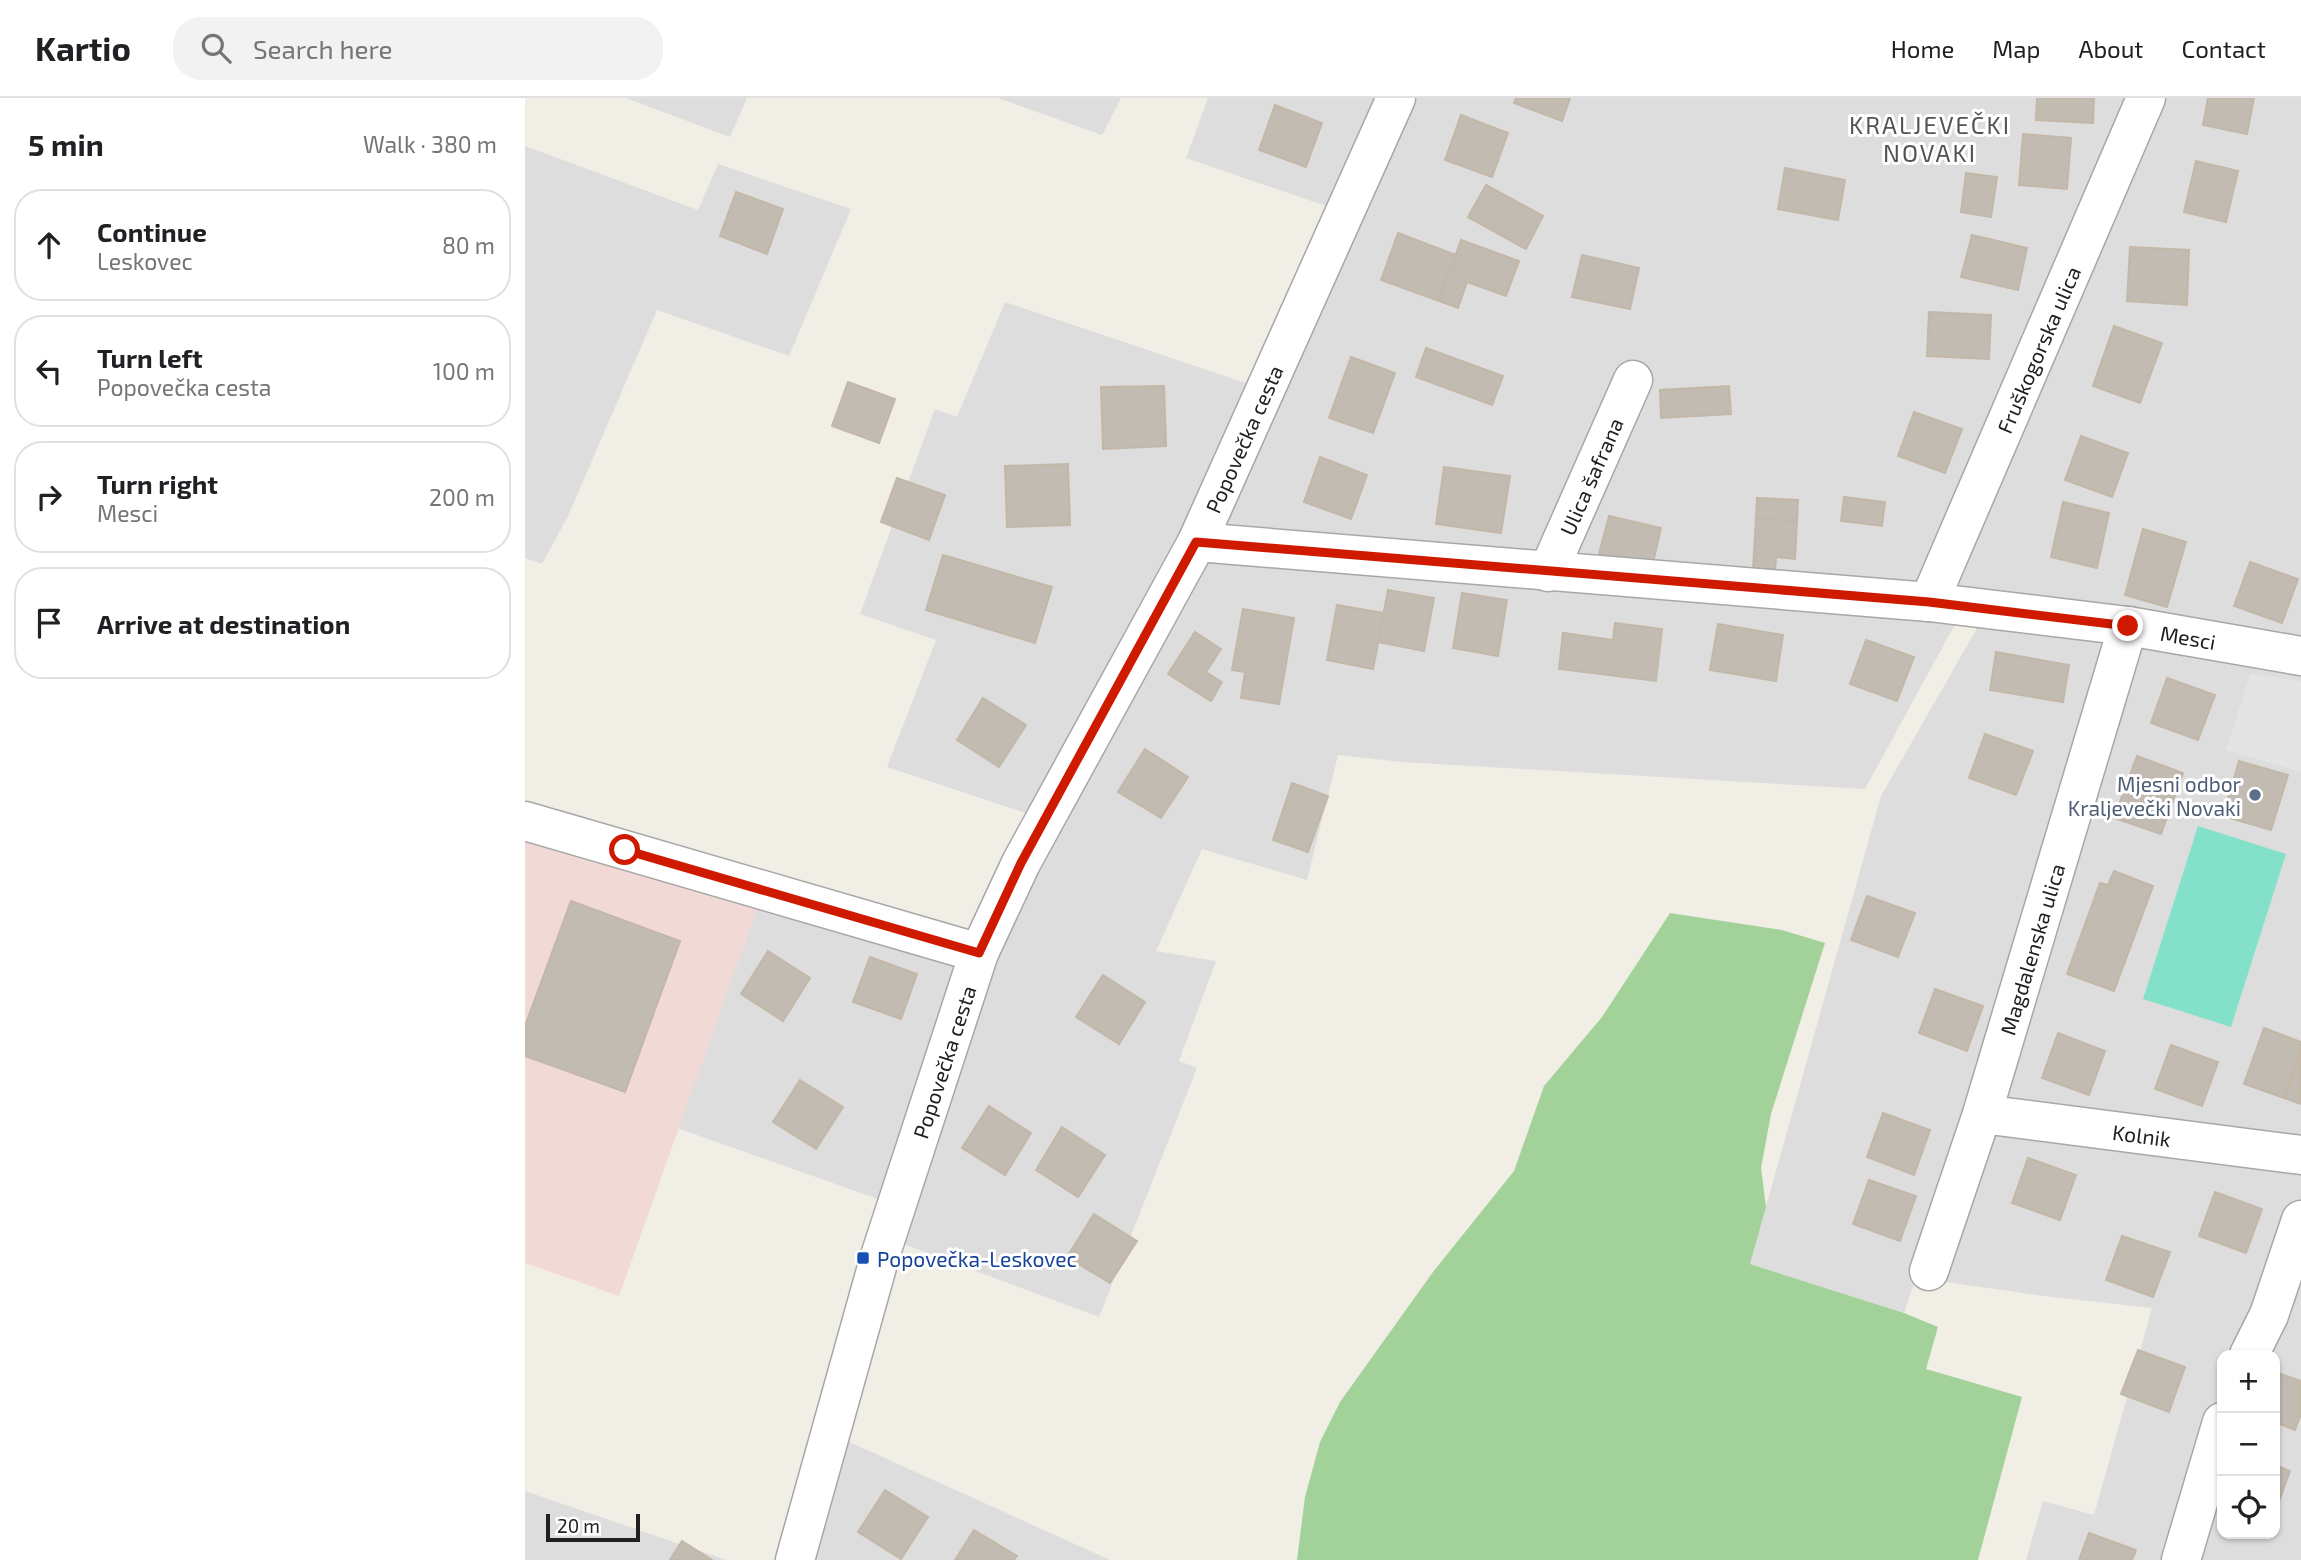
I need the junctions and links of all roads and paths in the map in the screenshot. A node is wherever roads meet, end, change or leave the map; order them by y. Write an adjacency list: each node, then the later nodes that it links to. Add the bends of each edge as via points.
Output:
1 (1396, 98): 4 (street, Popovečka cesta)
2 (2146, 98): 6 (street, Fruškogorska ulica)
3 (1633, 380): 5 (street, Ulica šafrana)
4 (1196, 542): 5 (street, Mesci); 10 (street, Popovečka cesta, via 1021,863)
5 (1548, 572): 6 (street, Mesci)
6 (1929, 602): 7 (street, Mesci)
7 (2128, 626): 8 (street, Mesci); 11 (street, Magdalenska ulica)
8 (2301, 656)
9 (525, 821): 10 (street)
10 (979, 953): 17 (street, Popovečka cesta, via 880,1256)
11 (1982, 1114): 12 (street, Kolnik); 14 (street, Magdalenska ulica)
12 (2301, 1155)
13 (2301, 1220): 15 (street, via 2269,1315)
14 (1929, 1271)
15 (2252, 1350)
16 (2217, 1439): 18 (street)
17 (795, 1560)
18 (2181, 1560)

